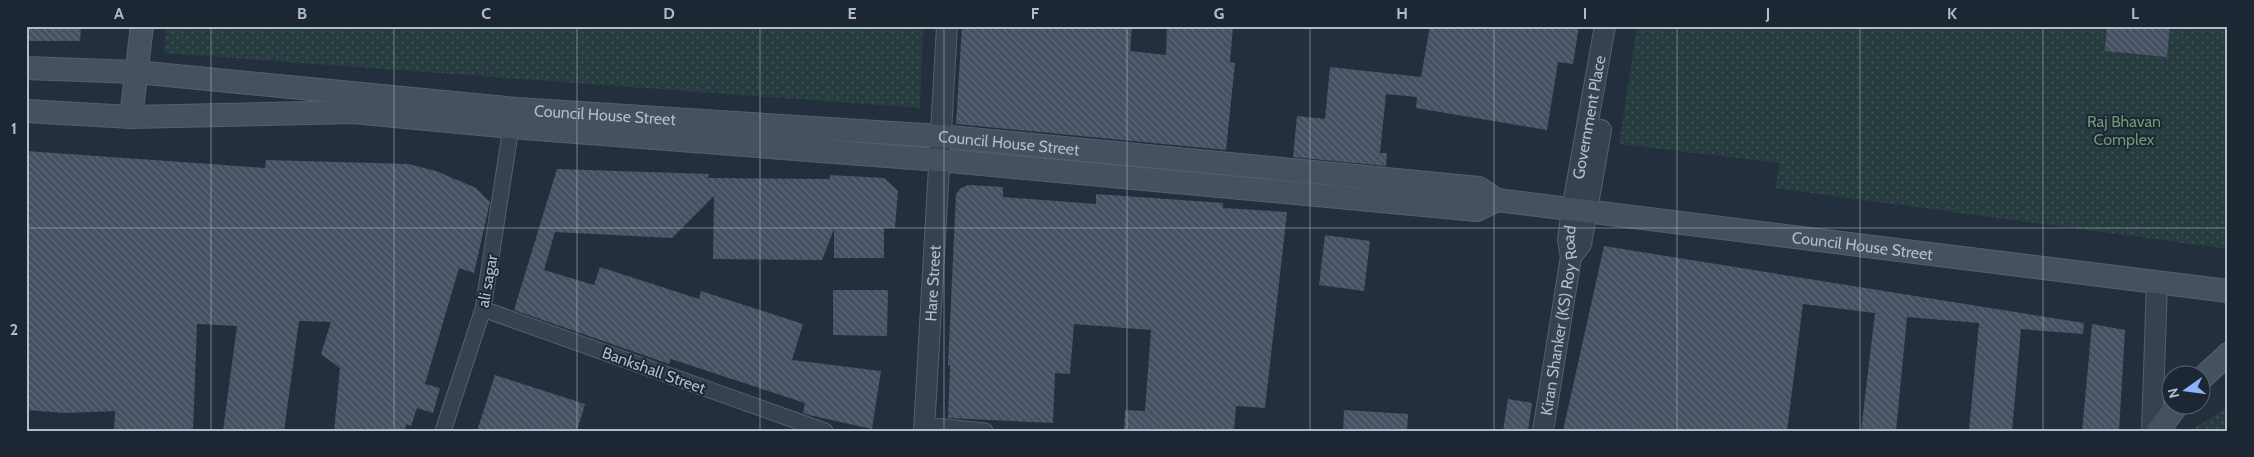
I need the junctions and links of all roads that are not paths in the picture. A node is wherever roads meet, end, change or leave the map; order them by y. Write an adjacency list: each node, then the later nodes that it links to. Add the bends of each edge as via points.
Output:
1 (142, 26): 6 (main road)
2 (947, 26): 10 (street, Hare Street)
3 (1605, 26): 13 (street, Government Place)
4 (1618, 26): 13 (street)
5 (26, 68): 6 (main road)
6 (136, 72): 8 (main road); 9 (main road)
7 (26, 111): 8 (main road)
8 (131, 117): 9 (main road, via 353,112)
9 (514, 118): 10 (main road, Council House Street); 11 (main road, Council House Street); 16 (street, ali sagar)
10 (940, 136): 11 (street, Hare Street); 12 (main road, Council House Street, via 1479,188)
11 (939, 160): 12 (main road, Council House Street, via 1477,210); 20 (street, Hare Street)
12 (1497, 200): 13 (main road, Council House Street)
13 (1580, 211): 14 (main road, Council House Street); 24 (street, Kiran Shanker (KS) Roy Road, via 1582,244 1571,257)
14 (2157, 282): 15 (main road, Council House Street); 25 (street)
15 (2228, 290)
16 (483, 309): 21 (street, ali sagar); 22 (street, Bankshall Street)
17 (2228, 354): 18 (main road)
18 (2212, 369)
19 (2171, 414): 26 (main road)
20 (924, 428): 23 (street)
21 (443, 431)
22 (825, 431)
23 (985, 431)
24 (1543, 431)
25 (2152, 431)
26 (2158, 431)

